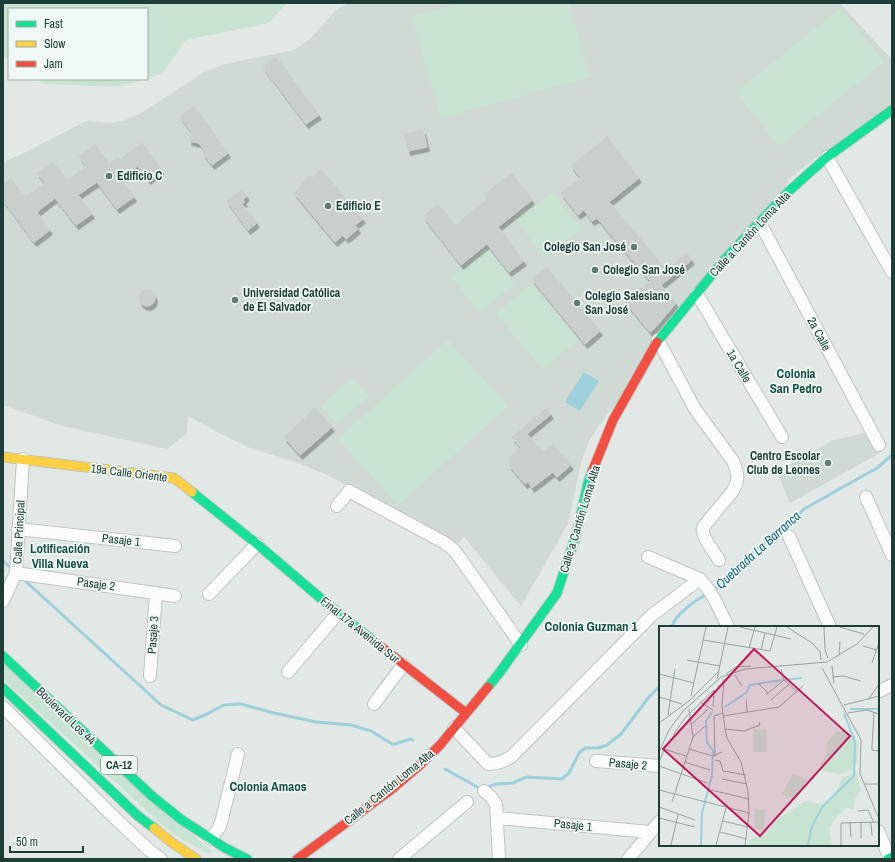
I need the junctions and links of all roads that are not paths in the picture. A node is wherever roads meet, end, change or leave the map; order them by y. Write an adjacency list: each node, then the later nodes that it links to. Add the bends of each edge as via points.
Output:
1 (892, 110): 2 (main road, Calle a Cantón Loma Alta)
2 (827, 157): 3 (main road, Calle a Cantón Loma Alta); 4 (street)
3 (760, 223): 5 (main road, Calle a Cantón Loma Alta, via 724,260); 8 (street, 2a Calle)
4 (892, 272)
5 (697, 294): 6 (main road, Calle a Cantón Loma Alta); 7 (street, 1a Calle)
6 (658, 340): 19 (street, via 695,409 733,461 738,476 732,492 703,529); 29 (main road, Calle a Cantón Loma Alta, via 613,420 588,484 577,532 557,593)
7 (782, 437)
8 (879, 445)
9 (3, 458): 10 (main road, 19a Calle Oriente)
10 (23, 459): 13 (street, Calle Principal); 15 (main road, 19a Calle Oriente, via 174,478)
11 (866, 496): 17 (street)
12 (337, 506): 29 (street, via 349,491 445,543 460,558)
13 (18, 529): 16 (street, Pasaje 1); 20 (street, Calle Principal)
14 (789, 536): 28 (street)
15 (257, 544): 23 (street); 26 (main road, Final 17a Avenida Sur)
16 (175, 546)
17 (892, 555)
18 (648, 557): 21 (street)
19 (719, 560)
20 (16, 573): 22 (street, Pasaje 2); 25 (street, Calle Principal)
21 (700, 579): 27 (street, via 708,588); 40 (street, via 652,614 511,757 488,764)
22 (156, 593): 24 (street, Pasaje 2); 33 (street, Pasaje 3)
23 (209, 594)
24 (175, 596)
25 (3, 601)
26 (338, 613): 31 (main road, Final 17a Avenida Sur); 32 (street)
27 (728, 626)
28 (830, 626)
29 (521, 645): 39 (main road, Calle a Cantón Loma Alta)
30 (3, 656): 50 (main road, Boulevard Los 44 / CA-12, via 152,796)
31 (404, 665): 37 (street); 39 (main road, Final 17a Avenida Sur)
32 (288, 672)
33 (150, 676)
34 (892, 685): 36 (street)
35 (3, 688): 51 (main road, Boulevard Los 44 / CA-12, via 157,832 171,836)
36 (879, 692)
37 (374, 704)
38 (3, 707): 54 (street, via 119,822)
39 (466, 713): 40 (main road, Calle a Cantón Loma Alta)
40 (454, 728): 56 (main road, Calle a Cantón Loma Alta, via 440,745 392,789)
41 (238, 754): 50 (street, via 222,819)
42 (596, 761): 43 (street, Pasaje 2)
43 (659, 766)
44 (484, 791): 46 (street, via 496,804)
45 (467, 802): 57 (street)
46 (497, 818): 48 (street, Pasaje 1); 58 (street)
47 (659, 822): 48 (street)
48 (650, 832): 59 (street)
49 (879, 833): 53 (street)
50 (211, 839): 52 (main road); 55 (main road, Boulevard Los 44 / CA-12)
51 (198, 855)
52 (224, 857)
53 (890, 858)
54 (161, 859)
55 (247, 859)
56 (297, 859)
57 (399, 859)
58 (499, 859)
59 (628, 859)

